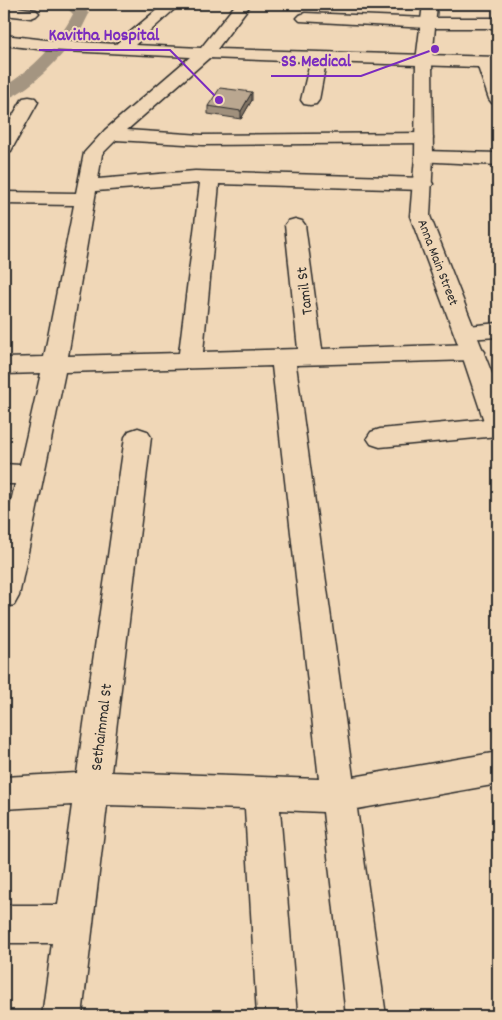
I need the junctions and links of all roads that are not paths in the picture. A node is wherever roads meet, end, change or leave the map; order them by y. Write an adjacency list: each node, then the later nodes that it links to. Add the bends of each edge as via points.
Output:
1 (173, 4): 8 (street)
2 (244, 4): 13 (street)
3 (4, 10): 5 (street)
4 (308, 11): 6 (street); 11 (street)
5 (30, 13)
6 (428, 13): 7 (street); 15 (street, Anna Main Street)
7 (498, 23)
8 (137, 34): 10 (street); 12 (street)
9 (4, 40): 10 (street, via 46,45)
10 (76, 40): 12 (street)
11 (294, 46): 13 (street); 14 (street)
12 (121, 48): 13 (street)
13 (205, 52): 20 (street)
14 (318, 56): 15 (street); 18 (street)
15 (424, 61): 16 (street); 22 (street, Anna Main Street)
16 (492, 62): 17 (street)
17 (498, 99)
18 (310, 100)
19 (29, 102): 21 (street)
20 (112, 134): 22 (street); 26 (street, via 93,153)
21 (4, 147)
22 (424, 148): 23 (street); 25 (street, Anna Main Street)
23 (498, 159)
24 (210, 177): 25 (street); 26 (street); 32 (street)
25 (423, 184): 30 (street, Anna Main Street, via 420,216)
26 (86, 192): 27 (street); 33 (street)
27 (4, 198)
28 (295, 226): 31 (street, Tamil St)
29 (498, 330): 30 (street)
30 (470, 342): 31 (street); 35 (street, Anna Main Street)
31 (297, 356): 32 (street); 45 (street, Tamil St)
32 (190, 359): 33 (street)
33 (55, 364): 34 (street); 39 (street)
34 (4, 366)
35 (498, 425): 37 (street)
36 (138, 437): 42 (street, Sethaimmal St)
37 (380, 438)
38 (4, 474): 39 (street)
39 (30, 475): 40 (street)
40 (4, 596)
41 (498, 768): 45 (street)
42 (92, 788): 43 (street); 44 (street); 47 (street, Sethaimmal St)
43 (4, 792)
44 (260, 793): 45 (street); 49 (street)
45 (338, 796): 50 (street, Tamil St)
46 (4, 924): 47 (street)
47 (74, 924): 48 (street, Sethaimmal St)
48 (62, 1016)
49 (277, 1016)
50 (366, 1016)

